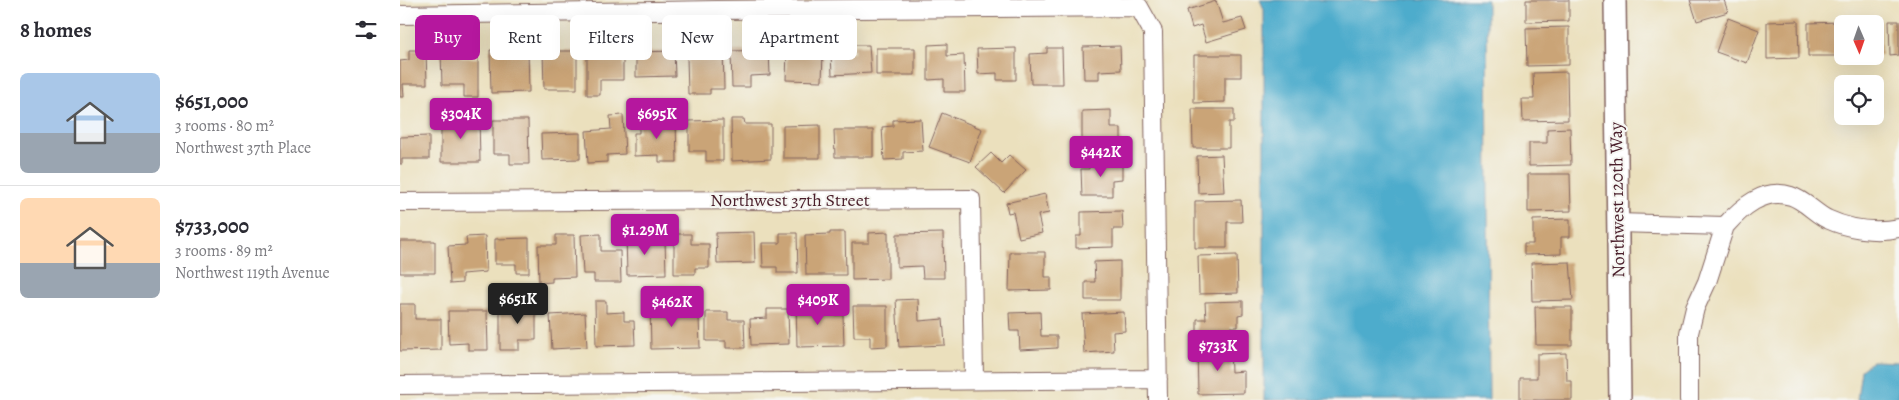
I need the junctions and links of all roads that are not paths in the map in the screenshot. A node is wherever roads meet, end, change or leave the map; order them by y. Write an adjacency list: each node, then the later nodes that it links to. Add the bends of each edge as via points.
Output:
1 (1615, 0): 5 (street, Northwest 120th Way)
2 (716, 5): 3 (street); 9 (street, via 1139,7 1153,32)
3 (400, 15)
4 (400, 202): 8 (street, Northwest 37th Street, via 971,199)
5 (1618, 223): 6 (street); 12 (street, Northwest 120th Way)
6 (1725, 226): 7 (street, via 1744,206 1759,198 1776,195 1791,196 1825,218 1847,227 1867,230); 13 (street, via 1689,332)
7 (1899, 228)
8 (974, 379): 9 (street); 10 (street)
9 (1158, 379): 11 (street)
10 (400, 385)
11 (1158, 400)
12 (1620, 400)
13 (1689, 400)

